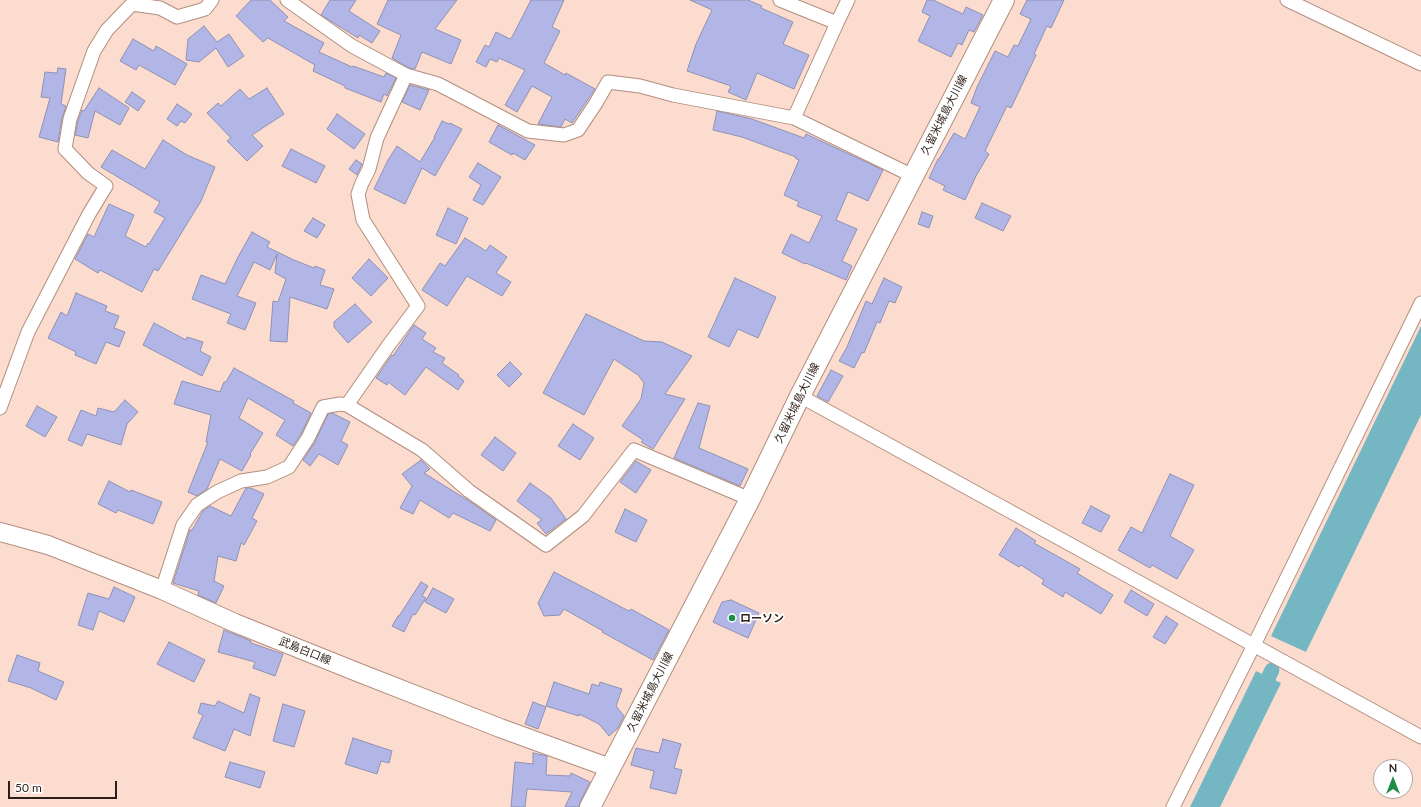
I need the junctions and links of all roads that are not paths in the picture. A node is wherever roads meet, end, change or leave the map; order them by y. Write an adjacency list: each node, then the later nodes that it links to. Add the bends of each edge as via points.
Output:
1 (212, 0): 15 (street, via 205,9 177,17 160,8 132,4 107,30 94,51 70,119 65,149 88,173 106,186 28,332)
2 (287, 0): 9 (street, via 352,46)
3 (780, 0): 7 (street)
4 (848, 0): 7 (street)
5 (1004, 0): 11 (main road, 久留米城島大川線)
6 (1287, 0): 8 (street)
7 (837, 23): 10 (street)
8 (1421, 64)
9 (406, 75): 10 (street, via 438,84 528,131 564,135 578,130 608,82 640,86 673,95); 14 (street, via 377,138 369,169 358,194 363,220 418,306)
10 (794, 118): 11 (street)
11 (913, 176): 13 (main road, 久留米城島大川線)
12 (1421, 303): 19 (street)
13 (800, 396): 16 (main road, 久留米城島大川線); 19 (street)
14 (347, 405): 16 (street, via 422,450 469,491 546,545 583,516 634,450); 18 (street, via 323,407 308,438 289,467 268,477 241,481 197,505 183,525)
15 (0, 408)
16 (750, 499): 21 (main road, 久留米城島大川線)
17 (0, 532): 18 (main road, 武島白口線, via 48,545)
18 (162, 590): 21 (main road, 武島白口線, via 356,672)
19 (1254, 644): 20 (street); 23 (street)
20 (1421, 737)
21 (610, 768): 22 (main road, 久留米城島大川線)
22 (590, 807)
23 (1173, 807)

